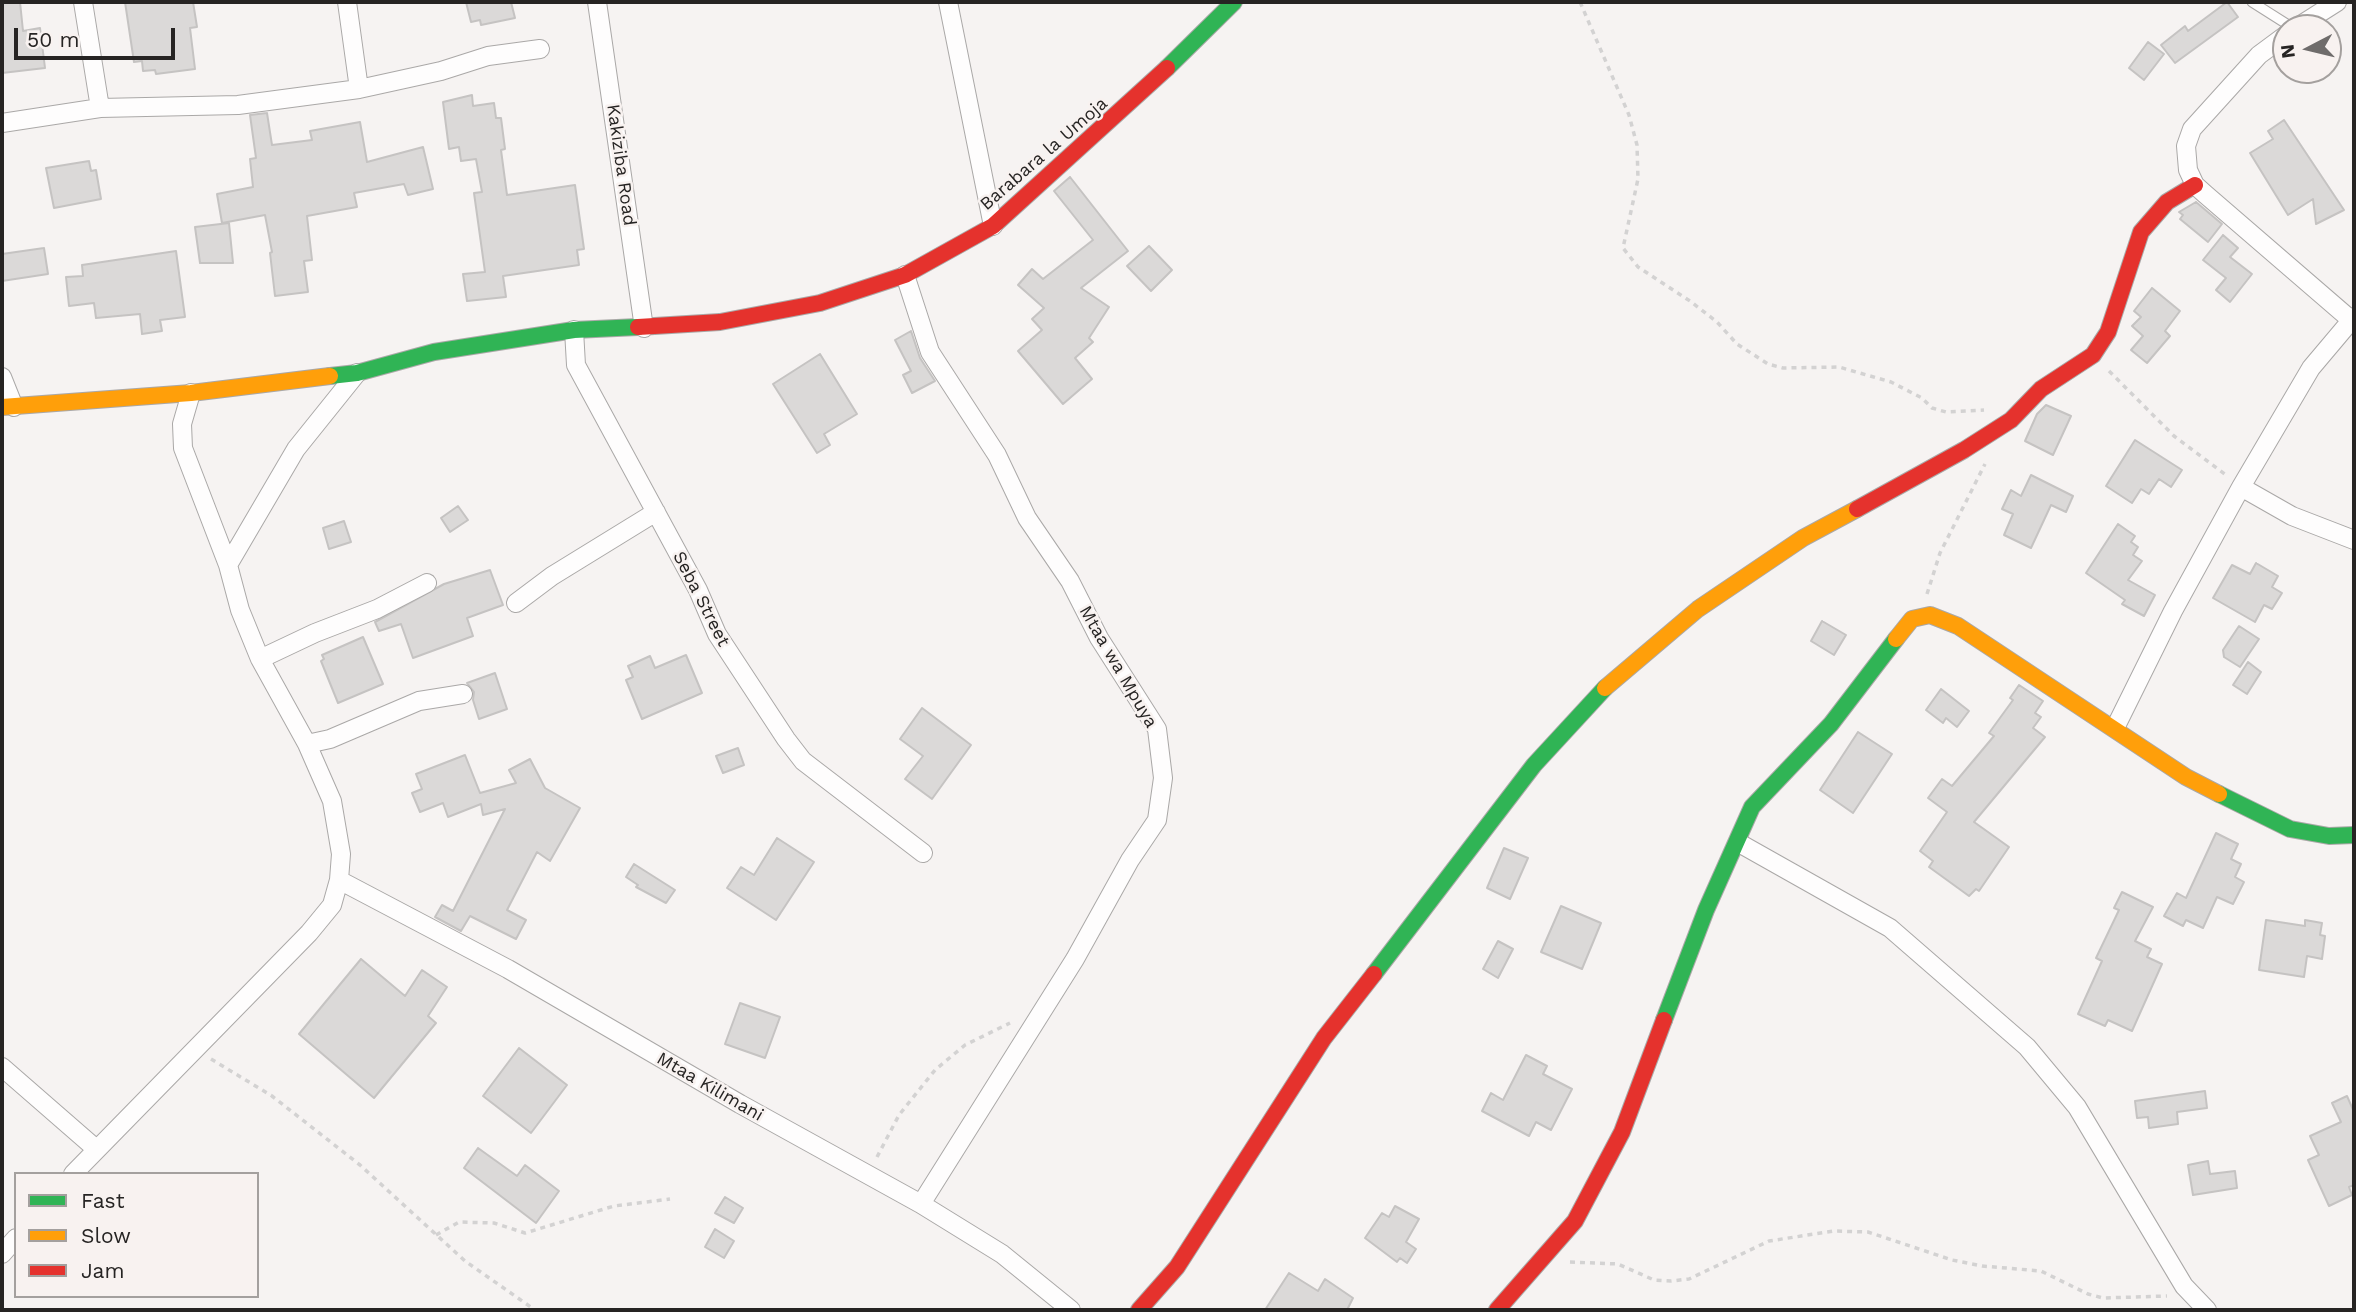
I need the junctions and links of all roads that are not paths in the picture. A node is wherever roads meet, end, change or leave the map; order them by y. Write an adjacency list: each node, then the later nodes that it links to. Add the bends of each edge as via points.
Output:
1 (83, 2): 13 (street)
2 (347, 2): 12 (street)
3 (597, 2): 19 (street, Kakiziba Road)
4 (948, 2): 16 (street)
5 (1234, 2): 16 (street, Barabara la Umoja, via 1127,107)
6 (2252, 2): 8 (lane)
7 (2337, 2): 9 (street)
8 (2272, 14)
9 (2318, 14)
10 (2272, 45): 15 (street, via 2192,128 2186,159)
11 (540, 50): 12 (street, via 488,56)
12 (359, 89): 13 (street, via 238,105)
13 (100, 108): 14 (street)
14 (2, 123)
15 (2195, 185): 18 (street); 47 (street, via 2167,202 2141,232 2108,332 2093,355 2041,389 2011,420 1964,450 1803,538 1698,609 1616,676 1534,765 1324,1038 1177,1267)
16 (993, 226): 17 (street, Barabara la Umoja)
17 (905, 275): 19 (street, Barabara la Umoja, via 820,303 720,322); 42 (street, Mtaa wa Mpuya, via 930,352 1157,729 1163,778 1157,820)
18 (2353, 319): 25 (street, via 2311,368)
19 (644, 328): 20 (street, Barabara la Umoja)
20 (574, 330): 21 (street, Barabara la Umoja, via 434,352); 26 (street, Seba Street, via 576,365)
21 (357, 373): 23 (street, Barabara la Umoja); 28 (street, via 296,449)
22 (2, 377): 24 (street)
23 (191, 393): 24 (street, Barabara la Umoja); 28 (street, via 182,424 183,448)
24 (8, 407)
25 (2241, 486): 27 (street, via 2292,516); 33 (street)
26 (656, 512): 30 (street); 37 (street, Seba Street, via 717,634 803,761)
27 (2354, 540)
28 (228, 565): 31 (street)
29 (427, 583): 31 (street)
30 (516, 603)
31 (260, 659): 34 (street)
32 (463, 694): 34 (street, via 419,701 330,739)
33 (2115, 728): 35 (street, via 2186,777 2290,829); 36 (street, via 1958,626 1936,616 1921,616 1904,626 1831,724 1752,807)
34 (307, 744): 38 (street, via 332,800 341,854)
35 (2354, 835)
36 (1738, 843): 45 (street, via 1890,928 2027,1047 2077,1107 2184,1286); 48 (street, via 1706,910 1622,1132 1575,1221)
37 (922, 853)
38 (339, 880): 40 (street, via 332,905 309,933); 42 (street, Mtaa Kilimani, via 508,969)
39 (2, 1067): 40 (street)
40 (95, 1148): 41 (street)
41 (75, 1172)
42 (920, 1204): 46 (street, Mtaa Kilimani, via 1002,1254)
43 (14, 1240): 44 (street)
44 (2, 1254)
45 (2202, 1305)
46 (1071, 1310)
47 (1139, 1310)
48 (1497, 1310)

